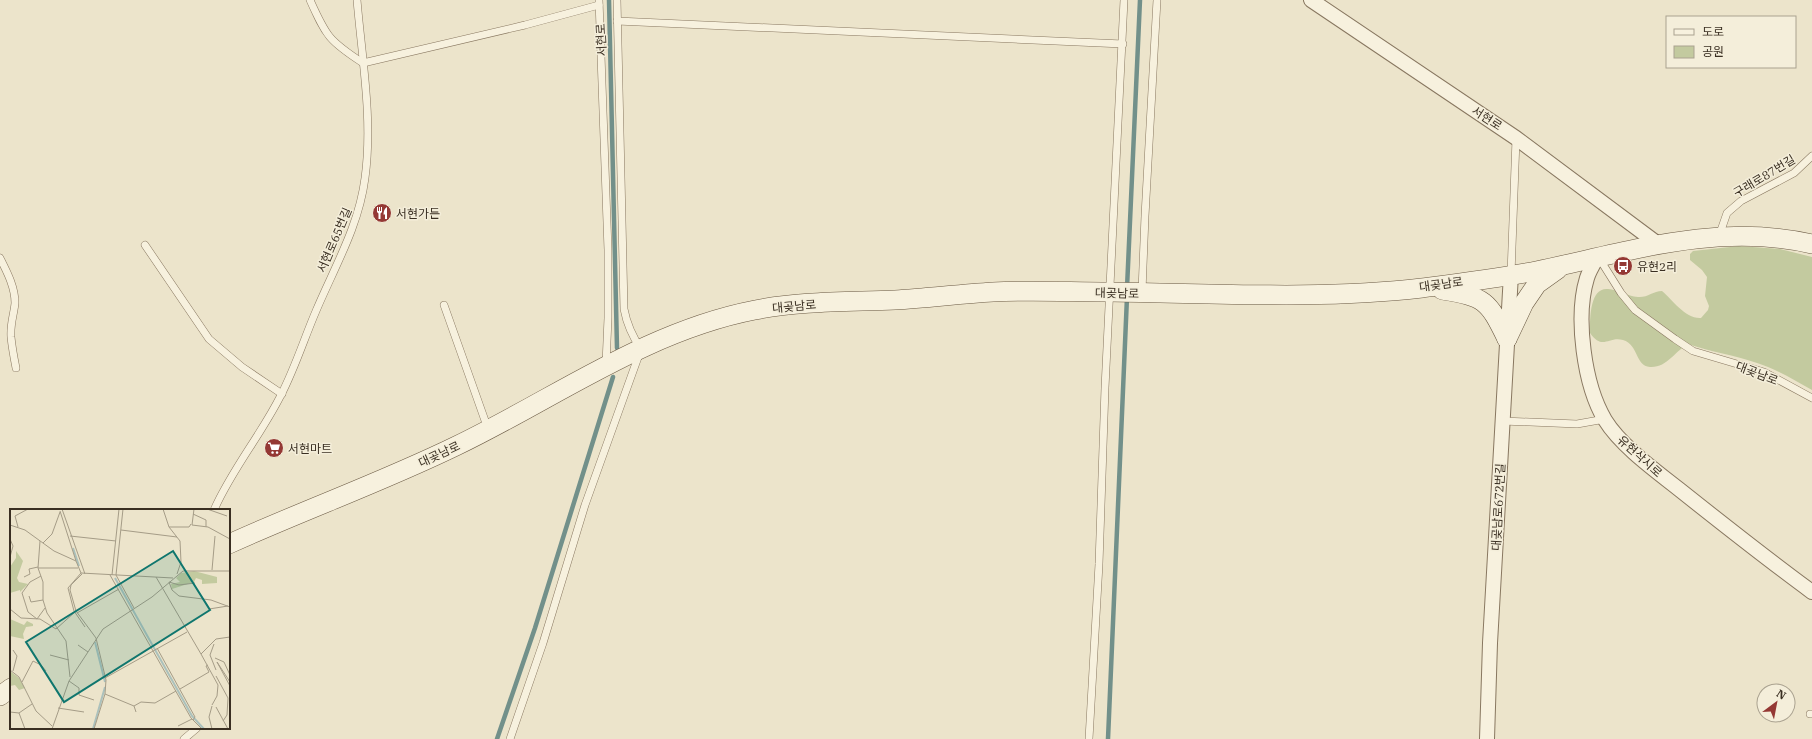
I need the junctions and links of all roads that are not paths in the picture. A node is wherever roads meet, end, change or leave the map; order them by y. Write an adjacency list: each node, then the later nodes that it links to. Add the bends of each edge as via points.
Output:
1 (310, 0): 10 (lane, via 328,37 339,48)
2 (357, 0): 10 (lane, 서현로65번길)
3 (616, 0): 8 (lane)
4 (1124, 0): 9 (lane)
5 (1157, 0): 23 (lane)
6 (1311, 0): 11 (street, 서현로)
7 (599, 2): 10 (lane, via 532,23); 28 (lane, 서현로, via 608,257)
8 (617, 21): 9 (lane); 26 (lane, via 624,309 631,336)
9 (1123, 44): 22 (lane)
10 (362, 63): 29 (lane, 서현로65번길, via 368,140 360,206 351,233 314,314)
11 (1516, 138): 14 (street, 서현로); 20 (lane)
12 (1812, 156): 13 (lane, 구래로87번길, via 1794,173 1736,205 1727,213)
13 (1718, 237): 14 (street, 대곶남로); 15 (street, 대곶남로, via 1756,235)
14 (1658, 244): 17 (street, 대곶남로)
15 (1812, 244)
16 (145, 245): 29 (lane, via 209,339 242,367)
17 (1598, 256): 19 (street, 대곶남로); 30 (lane, 대곶남로, via 1620,293 1635,310 1675,340 1693,351 1764,372); 31 (street, 유현삭시로, via 1587,278 1583,300 1583,339 1587,371)
18 (0, 258): 27 (lane, via 12,282 14,293 11,337)
19 (1565, 264): 20 (street, 대곶남로); 25 (street, via 1537,284 1524,303)
20 (1511, 274): 21 (street, 대곶남로); 25 (street, 대곶남로672번길)
21 (1423, 287): 23 (street, 대곶남로, via 1315,295); 25 (street, via 1470,294 1482,300 1492,310)
22 (1114, 292): 23 (street, 대곶남로); 26 (street, 대곶남로, via 995,292 759,309 720,318 673,334); 42 (lane, via 1105,388 1099,564)
23 (1140, 293)
24 (444, 305): 33 (lane)
25 (1508, 339): 32 (street, 대곶남로672번길)
26 (641, 349): 28 (street, 대곶남로); 41 (lane, via 585,505 543,643)
27 (16, 368)
28 (605, 368): 33 (street, 대곶남로)
29 (282, 394): 34 (lane, 서현로65번길, via 230,478)
30 (1812, 398)
31 (1605, 419): 32 (lane, via 1577,424); 36 (street, 유현삭시로, via 1616,435 1665,479)
32 (1503, 421): 43 (street, 대곶남로672번길)
33 (488, 429): 35 (street, 대곶남로, via 413,466)
34 (214, 509)
35 (230, 544)
36 (1812, 592)
37 (10, 689): 38 (street)
38 (0, 696)
39 (196, 729): 40 (lane)
40 (184, 739)
41 (510, 739)
42 (1089, 739)
43 (1487, 739)

